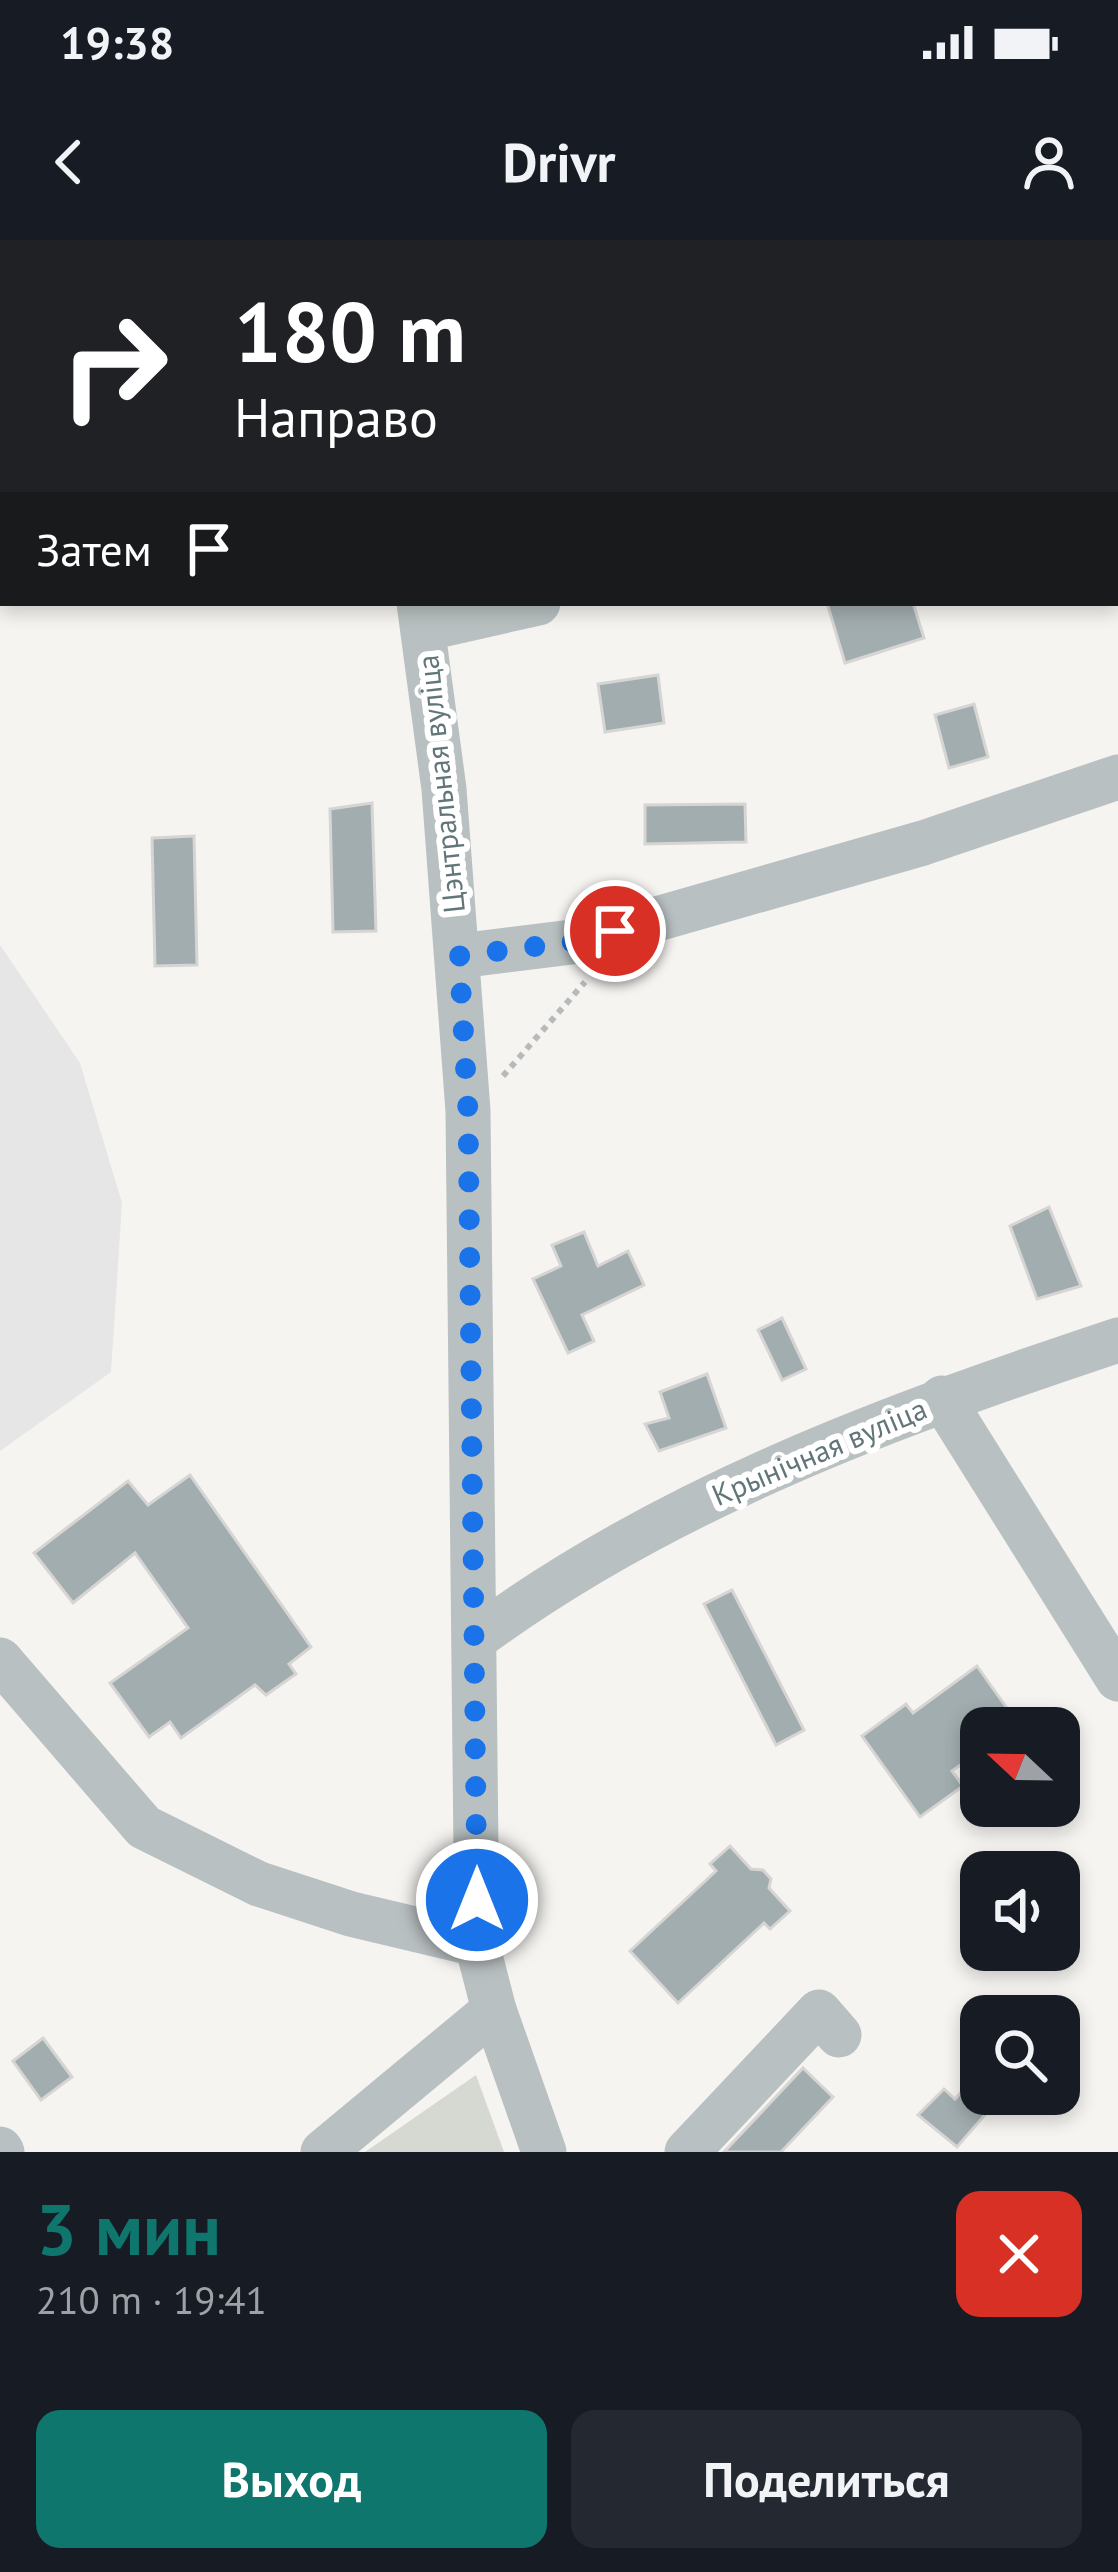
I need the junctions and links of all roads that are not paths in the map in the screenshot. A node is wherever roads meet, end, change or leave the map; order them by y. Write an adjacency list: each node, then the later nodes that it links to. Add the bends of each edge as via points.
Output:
1 (511, 606): 2 (street)
2 (421, 616): 4 (street, Цэнтральная вуліца)
3 (1118, 777): 4 (street, via 923,843 580,941)
4 (459, 956): 7 (street, Цэнтральная вуліца)
5 (1118, 1340): 6 (street, Крынічная вуліца)
6 (942, 1398): 7 (street, Крынічная вуліца, via 737,1481); 9 (street)
7 (476, 1638): 10 (street, Цэнтральная вуліца)
8 (0, 1660): 10 (street, via 144,1827 259,1884)
9 (1118, 1679)
10 (477, 1944): 11 (street, Цэнтральная вуліца)
11 (494, 2010): 13 (street); 14 (street, Цэнтральная вуліца)
12 (839, 2036): 15 (street, via 819,2012)
13 (323, 2152)
14 (544, 2152)
15 (687, 2152)

